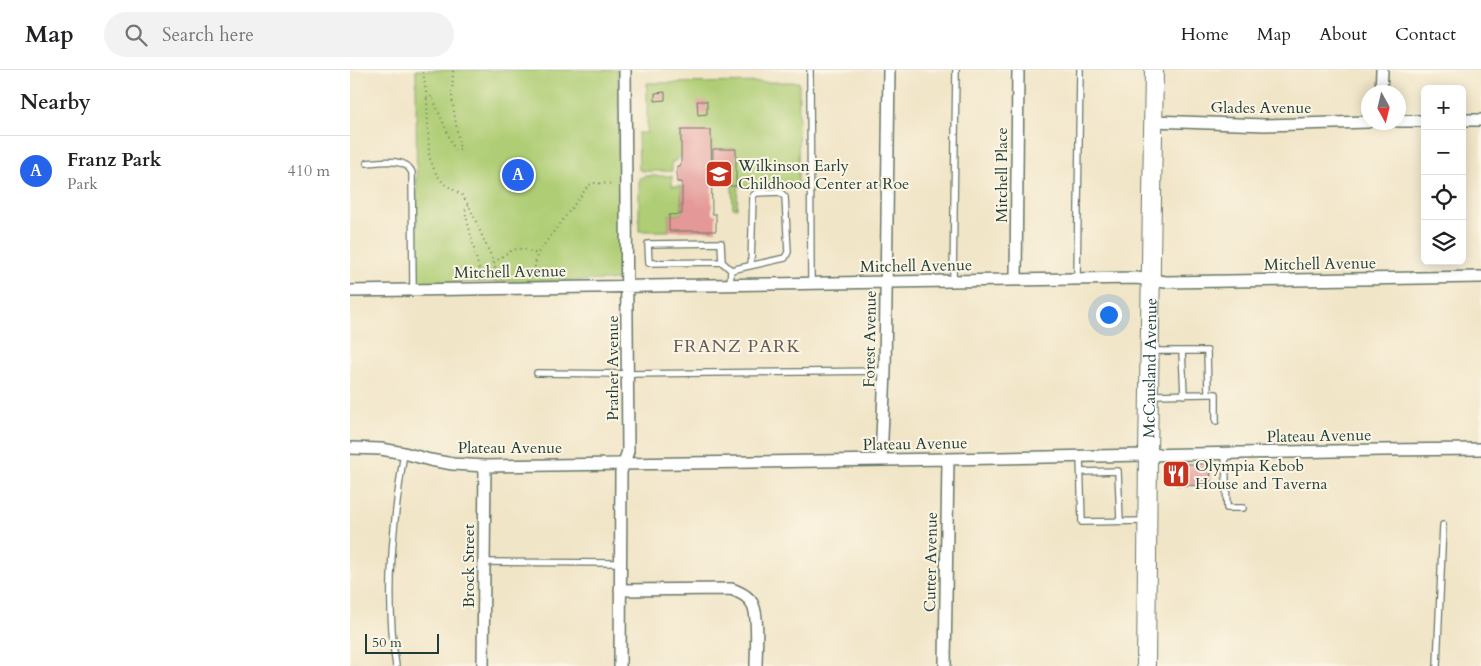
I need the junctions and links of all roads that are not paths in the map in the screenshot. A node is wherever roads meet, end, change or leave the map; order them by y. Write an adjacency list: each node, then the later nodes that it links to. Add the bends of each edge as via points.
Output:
1 (625, 70): 28 (street, Prather Avenue)
2 (810, 70): 26 (lane)
3 (889, 70): 24 (street, Forest Avenue)
4 (956, 70): 25 (lane)
5 (1018, 70): 22 (street, Mitchell Place)
6 (1080, 70): 21 (lane)
7 (1154, 70): 12 (main road, McCausland Avenue)
8 (1382, 70): 9 (street)
9 (1381, 85)
10 (1466, 120): 11 (street)
11 (1481, 120)
12 (1153, 121): 14 (street, Glades Avenue, via 1265,125); 23 (main road, McCausland Avenue)
13 (1421, 121): 15 (street)
14 (1361, 122)
15 (1406, 122)
16 (367, 163): 29 (lane, via 391,160 407,166 412,173)
17 (722, 262): 17 (lane, via 721,243 648,244 649,263); 19 (lane)
18 (751, 265): 18 (lane, via 785,258 788,252 785,197 780,192 756,193 753,196); 19 (lane)
19 (731, 270): 27 (lane)
20 (1481, 277): 23 (street, Mitchell Avenue)
21 (1077, 279): 22 (street, Mitchell Avenue); 23 (street, Mitchell Avenue)
22 (1016, 280): 25 (street, Mitchell Avenue)
23 (1151, 280): 31 (main road, McCausland Avenue)
24 (886, 281): 25 (street, Mitchell Avenue); 26 (street, Mitchell Avenue); 33 (street, Forest Avenue)
25 (953, 281)
26 (811, 283): 27 (street, Mitchell Avenue)
27 (730, 284): 28 (street, Mitchell Avenue)
28 (628, 285): 29 (street, Mitchell Avenue); 35 (street, Prather Avenue)
29 (412, 290): 30 (street, Mitchell Avenue)
30 (350, 291)
31 (1150, 351): 32 (lane); 37 (main road, McCausland Avenue)
32 (1182, 351): 36 (lane, via 1207,351); 38 (lane)
33 (885, 371): 35 (lane); 46 (street, Forest Avenue)
34 (537, 372): 35 (lane)
35 (628, 374): 48 (street, Prather Avenue, via 628,451)
36 (1208, 394): 38 (lane); 39 (lane, via 1216,394)
37 (1149, 395): 38 (lane); 44 (main road, McCausland Avenue)
38 (1184, 395)
39 (1216, 421)
40 (350, 448): 42 (street, Plateau Avenue)
41 (1481, 449): 43 (street, Plateau Avenue)
42 (404, 453): 49 (street, Plateau Avenue, via 454,464); 58 (lane, via 392,543 391,637)
43 (1225, 453): 44 (street, Plateau Avenue); 51 (lane, via 1227,508)
44 (1148, 455): 45 (street, Plateau Avenue); 53 (main road, McCausland Avenue)
45 (1080, 456): 47 (street, Plateau Avenue); 50 (lane)
46 (881, 459): 47 (street, Plateau Avenue); 48 (street, Plateau Avenue)
47 (948, 459): 62 (street, Cutter Avenue)
48 (624, 463): 49 (street, Plateau Avenue); 56 (street, Prather Avenue, via 621,472)
49 (485, 466): 55 (street, Brock Street)
50 (1081, 472): 52 (lane, via 1118,471); 52 (lane, via 1082,522)
51 (1243, 508)
52 (1120, 521): 53 (lane)
53 (1147, 521): 63 (main road, McCausland Avenue)
54 (1443, 525): 64 (lane)
55 (484, 562): 56 (lane); 59 (street, Brock Street)
56 (620, 563): 57 (street, Prather Avenue)
57 (620, 590): 60 (street, Prather Avenue); 61 (street, via 731,588 740,592 753,605)
58 (396, 666)
59 (484, 666)
60 (620, 666)
61 (756, 666)
62 (945, 666)
63 (1146, 666)
64 (1437, 666)

